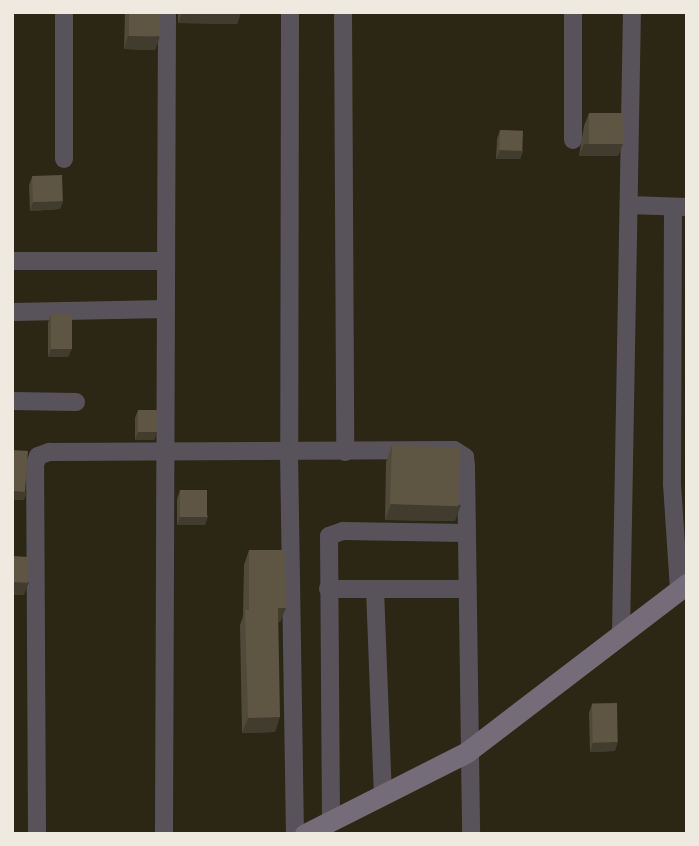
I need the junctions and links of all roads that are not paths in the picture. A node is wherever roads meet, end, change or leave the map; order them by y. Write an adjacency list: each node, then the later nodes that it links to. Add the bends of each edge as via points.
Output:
1 (64, 12): 8 (street)
2 (167, 12): 12 (street)
3 (290, 12): 19 (street)
4 (343, 12): 18 (street)
5 (573, 12): 7 (street)
6 (632, 12): 9 (street)
7 (573, 139)
8 (64, 159)
9 (629, 205): 10 (street); 25 (street)
10 (680, 207): 21 (street, via 672,484)
11 (12, 261): 12 (street)
12 (166, 261): 13 (street)
13 (166, 309): 14 (street); 17 (street)
14 (12, 312)
15 (12, 401): 16 (street)
16 (76, 402)
17 (166, 452): 19 (street); 29 (street, via 50,452 38,456); 30 (street)
18 (345, 452): 19 (street); 20 (street, via 460,452 466,467)
19 (289, 453): 31 (street)
20 (466, 533): 22 (street, via 334,532 327,543); 24 (street)
21 (683, 587): 25 (street)
22 (328, 589): 23 (street); 28 (street)
23 (375, 589): 24 (street); 27 (street)
24 (466, 589): 26 (street)
25 (621, 633): 26 (street)
26 (467, 752): 27 (street); 33 (street)
27 (383, 794): 28 (street)
28 (331, 820): 32 (street)
29 (37, 834)
30 (164, 834)
31 (295, 834)
32 (305, 834)
33 (471, 834)

